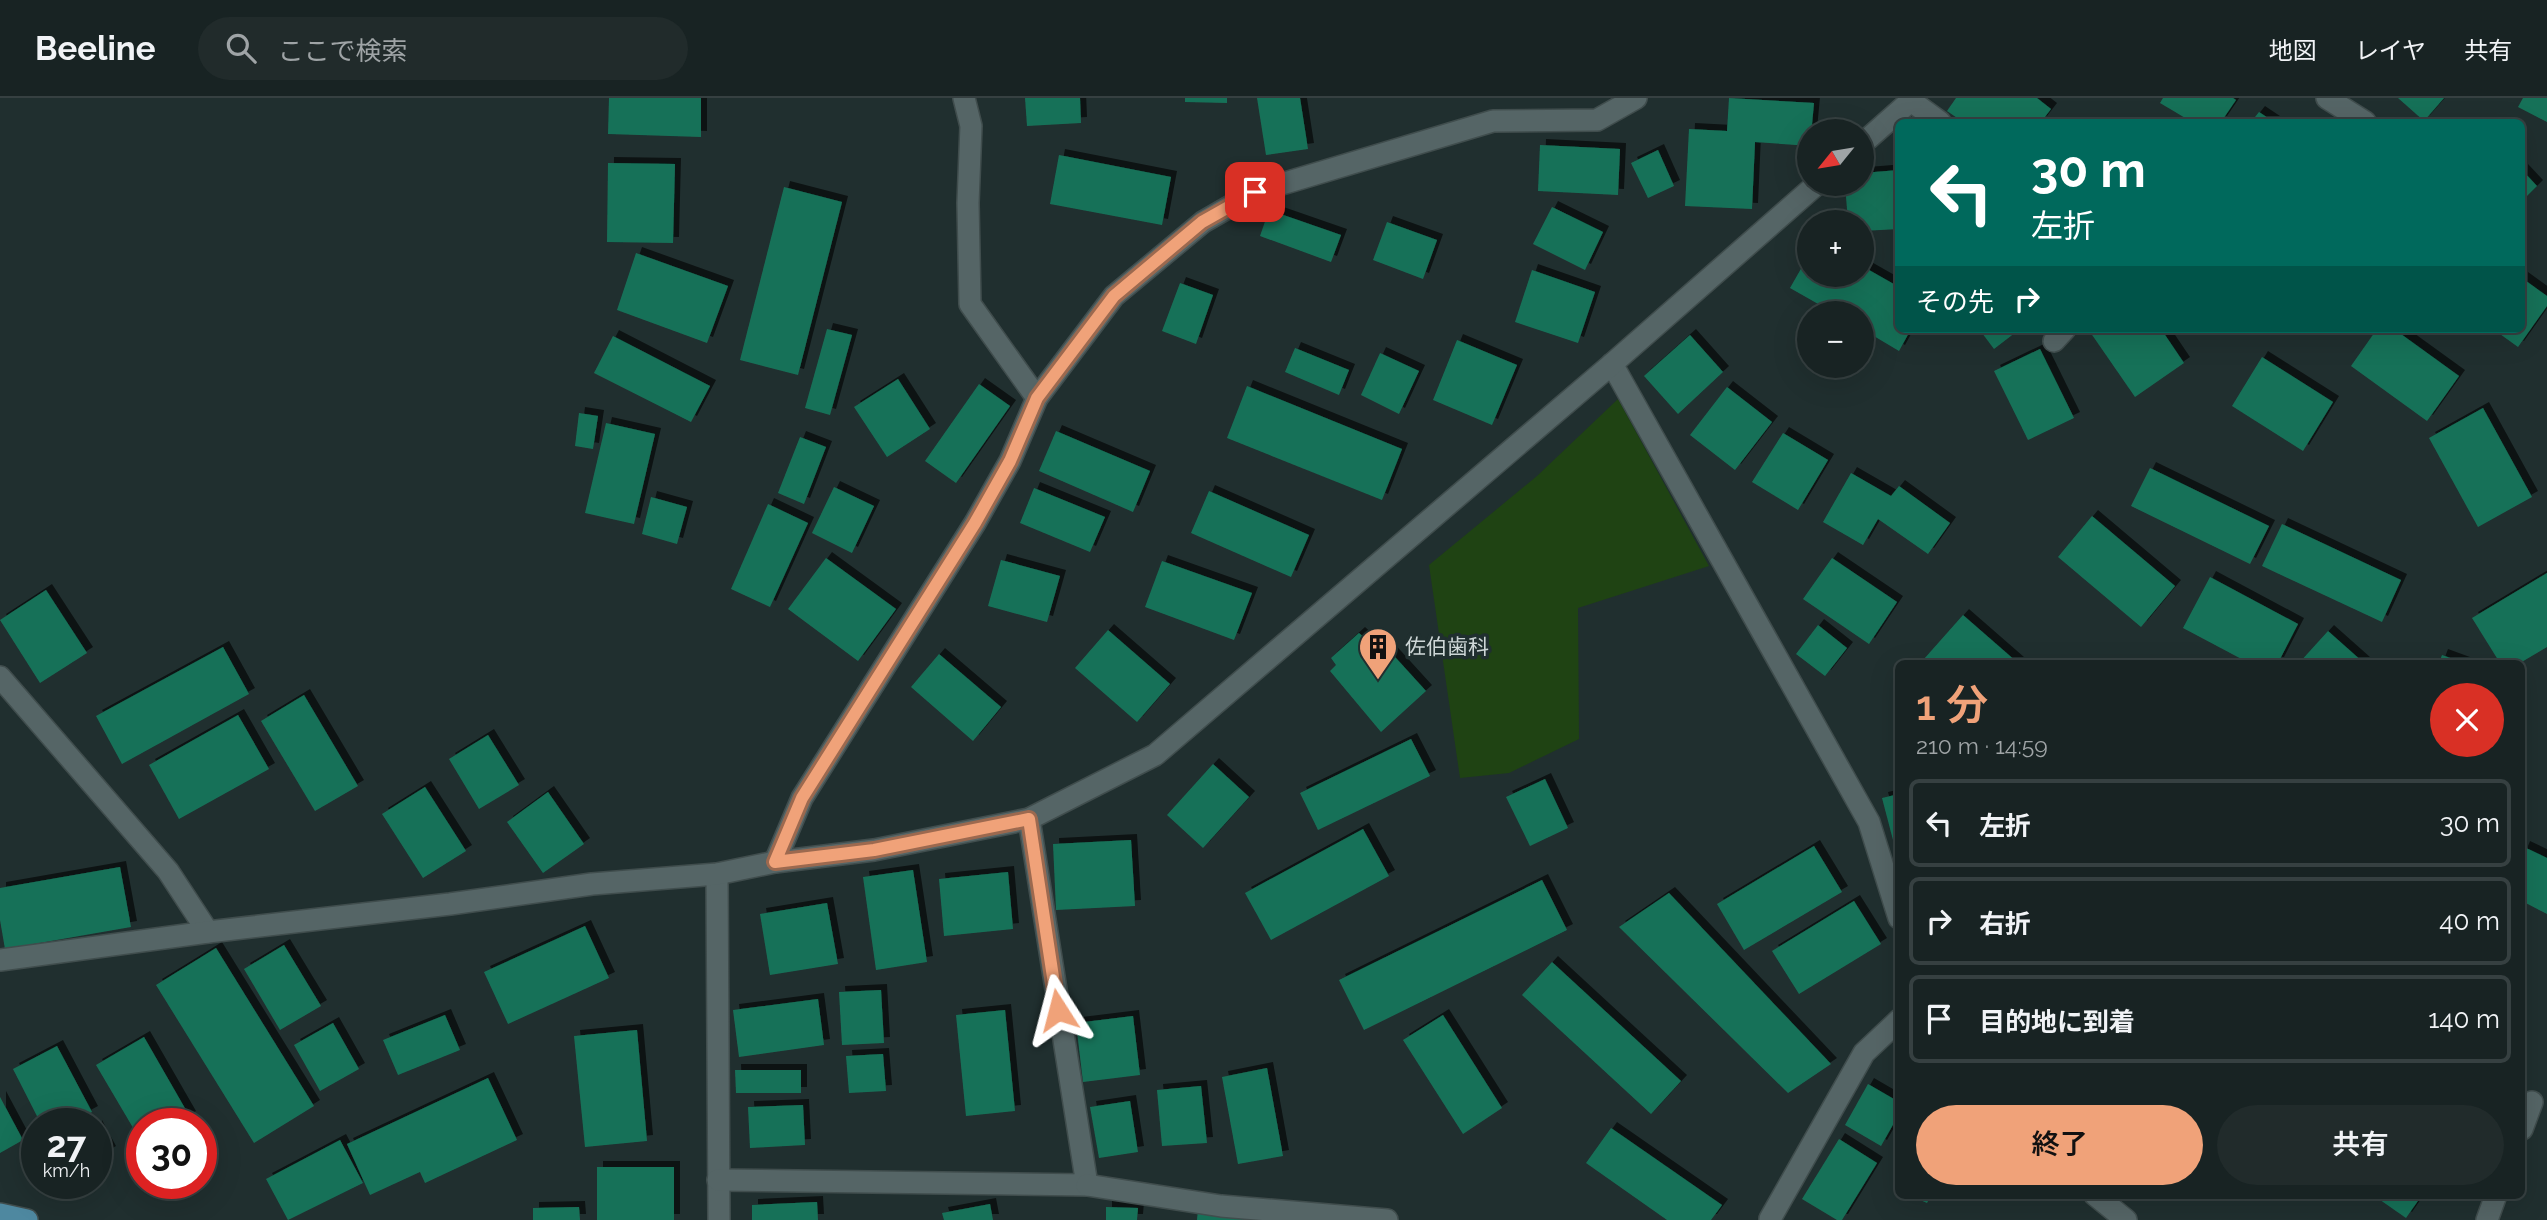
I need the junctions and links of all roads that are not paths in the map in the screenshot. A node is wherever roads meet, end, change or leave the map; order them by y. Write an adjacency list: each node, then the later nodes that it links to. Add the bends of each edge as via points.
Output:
1 (964, 98): 10 (street, via 971,126 970,304)
2 (1636, 98): 10 (street, via 1597,120 1493,121 1255,192 1202,222 1114,296)
3 (2326, 98): 6 (street)
4 (1913, 99): 5 (street); 7 (street)
5 (1936, 119)
6 (2360, 119)
7 (1874, 133)
8 (1803, 196): 9 (street)
9 (1612, 364): 12 (street, via 1155,755); 15 (street, via 1869,822)
10 (1037, 398): 13 (street, via 975,523 802,798)
11 (0, 677): 16 (street, via 168,871)
12 (1029, 819): 13 (street, via 874,850); 22 (street)
13 (775, 862): 14 (street)
14 (717, 874): 16 (street, via 593,884); 21 (street)
15 (1895, 905)
16 (208, 932): 17 (street)
17 (0, 960)
18 (1895, 1024): 26 (street, via 1864,1053)
19 (2532, 1102): 20 (street)
20 (2525, 1121)
21 (718, 1180): 22 (street); 28 (street)
22 (1087, 1185): 29 (street, via 1221,1206)
23 (2100, 1199): 30 (street)
24 (2495, 1199): 31 (street)
25 (0, 1214): 27 (main road)
26 (1770, 1219)
27 (27, 1220)
28 (719, 1220)
29 (1387, 1220)
30 (2126, 1220)
31 (2487, 1220)

